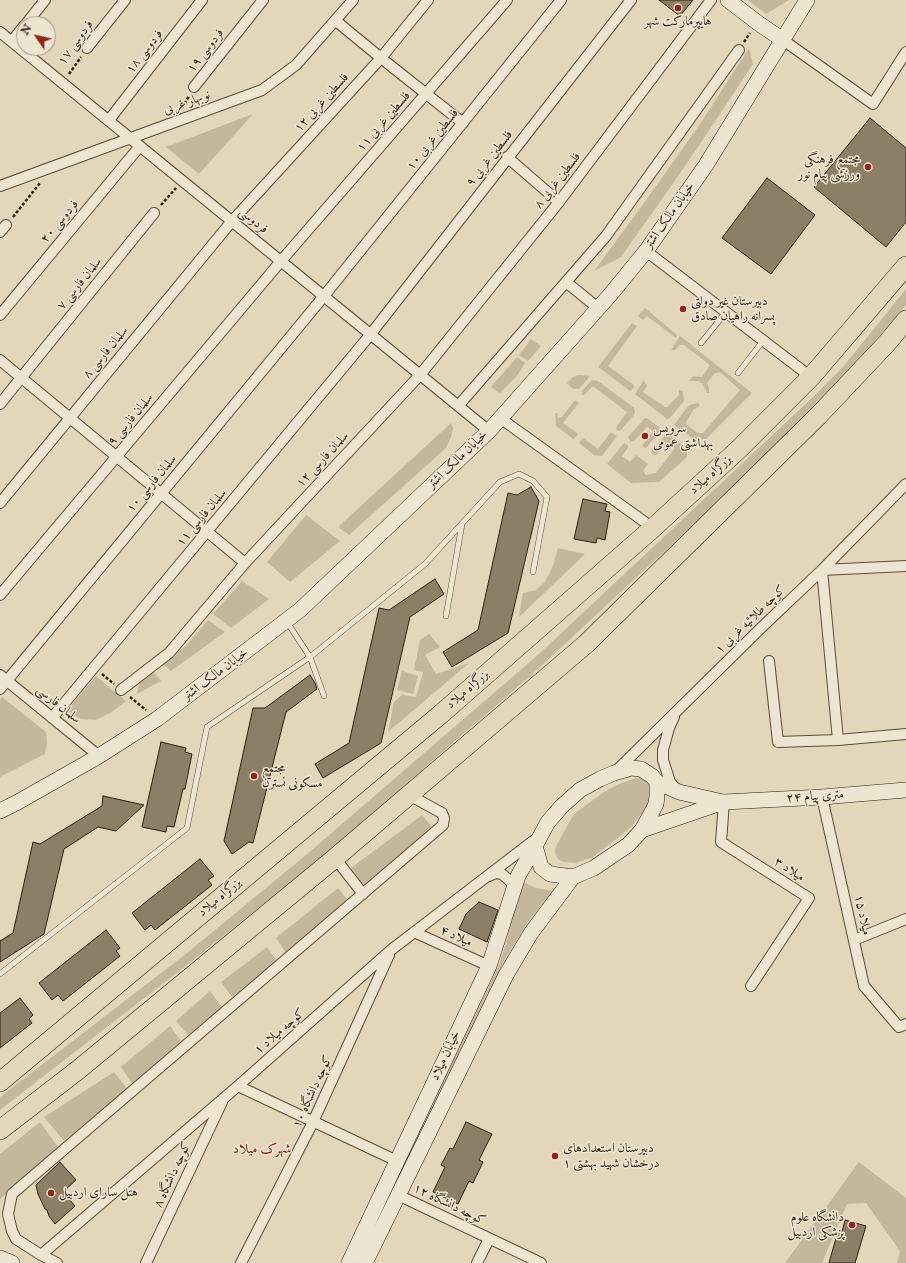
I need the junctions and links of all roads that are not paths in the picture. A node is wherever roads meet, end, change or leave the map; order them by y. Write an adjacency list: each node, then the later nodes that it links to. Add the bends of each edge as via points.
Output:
1 (45, 0): 13 (street)
2 (125, 0): 19 (street, فردوسی ۱۷)
3 (202, 0): 25 (street, فردوسی ۱۸)
4 (263, 0): 23 (street, فردوسی ۱۹)
5 (353, 0): 14 (street, نوبهار غربی)
6 (428, 0): 22 (street, فلسطین غربی ۱۲)
7 (507, 0): 24 (street, فلسطین غربی ۱۱)
8 (561, 0): 26 (street, فلسطین غربی ۱۰)
9 (631, 0): 29 (street, فلسطین غربی ۹)
10 (711, 0): 31 (street, فلسطین غربی ۸)
11 (807, 0): 17 (street, خیابان مالک اشتر)
12 (733, 1): 17 (street)
13 (32, 16)
14 (336, 20): 22 (street); 27 (street, نوبهار غربی, via 296,65 262,90)
15 (0, 32): 18 (street, فردوسی)
16 (16, 36): 18 (street)
17 (783, 40): 21 (street, via 873,104); 34 (street, خیابان مالک اشتر, via 706,165)
18 (12, 41): 25 (street, فردوسی)
19 (87, 48)
20 (739, 50): 37 (street, via 606,236)
21 (906, 52)
22 (381, 58): 24 (street); 33 (street, فلسطین غربی ۱۲)
23 (194, 87)
24 (426, 94): 26 (street); 35 (street, فلسطین غربی ۱۱)
25 (109, 120): 27 (street, فردوسی)
26 (463, 123): 38 (street, فلسطین غربی ۱۰)
27 (130, 138): 28 (street, فردوسی); 30 (street, نوبهار غربی)
28 (140, 146): 33 (street, فردوسی); 41 (street, فردوسی ۲۰)
29 (507, 157): 31 (street); 43 (street, فلسطین غربی ۹)
30 (0, 186)
31 (559, 202): 48 (street, فلسطین غربی ۸)
32 (154, 213): 50 (street, سلمان فارسی ۷)
33 (232, 221): 35 (street, فردوسی); 53 (street, سلمان فارسی ۸)
34 (646, 251): 39 (street, خیابان مالک اشتر); 40 (street)
35 (281, 261): 38 (street, فردوسی); 56 (street, سلمان فارسی ۹)
36 (906, 266): 49 (highway, بزرگراه میلاد)
37 (566, 282): 39 (street); 52 (street)
38 (324, 296): 43 (street, فردوسی); 58 (street, سلمان فارسی ۱۰)
39 (598, 308): 54 (street, خیابان مالک اشتر)
40 (726, 312): 44 (street); 45 (lane)
41 (0, 314)
42 (906, 320): 85 (highway, via 818,416 586,644)
43 (370, 334): 48 (street, فردوسی); 62 (street, سلمان فارسی ۱۱)
44 (763, 341): 47 (lane); 49 (street)
45 (701, 343)
46 (0, 360): 50 (street)
47 (738, 373)
48 (420, 375): 52 (street, فردوسی); 63 (street, سلمان فارسی ۱۲)
49 (811, 377): 61 (highway, بزرگراه میلاد)
50 (22, 378): 51 (street, سلمان فارسی ۷); 53 (street)
51 (0, 404)
52 (458, 406): 55 (street, فردوسی)
53 (69, 418): 56 (street); 59 (street, سلمان فارسی ۸)
54 (500, 418): 55 (street, خیابان مالک اشتر); 61 (street)
55 (489, 431): 69 (street, خیابان مالک اشتر)
56 (117, 457): 58 (street); 67 (street, سلمان فارسی ۹)
57 (906, 484): 65 (street, کوچه طلائیه غربی ۱)
58 (161, 494): 62 (street); 72 (street, سلمان فارسی ۱۰)
59 (0, 503)
60 (462, 523): 66 (lane, via 500,482 519,474 533,481 547,497); 68 (lane); 70 (lane, via 424,564)
61 (653, 528): 104 (highway, بزرگراه میلاد, via 435,719)
62 (207, 532): 63 (street); 77 (street, سلمان فارسی ۱۱)
63 (245, 563): 74 (street, سلمان فارسی ۱۲, via 169,653)
64 (906, 566): 65 (street)
65 (822, 570): 76 (street, کوچه طلائیه غربی ۱); 79 (street)
66 (533, 572)
67 (0, 595)
68 (446, 616)
69 (286, 621): 70 (lane); 80 (street, خیابان مالک اشتر, via 163,714)
70 (310, 657): 75 (lane); 101 (lane, via 207,727 187,828)
71 (769, 661): 79 (street, via 778,742)
72 (4, 678): 73 (street, سلمان فارسی ۱۰); 77 (street, سلمان فارسی)
73 (0, 689)
74 (121, 690)
75 (324, 696)
76 (677, 711): 81 (street, کوچه طلائیه غربی ۱); 84 (street, via 669,728 663,760 670,782)
77 (52, 718): 80 (street, سلمان فارسی)
78 (906, 734): 79 (street)
79 (838, 740)
80 (99, 756): 88 (street, خیابان مالک اشتر)
81 (614, 773): 82 (street, خیابان میلاد, via 631,768 640,769); 90 (street, خیابان میلاد, via 580,790 548,822)
82 (657, 782): 84 (street, خیابان میلاد); 89 (street, via 656,804)
83 (906, 790): 86 (street, ۲۴ متری پیام)
84 (679, 792): 87 (street, خیابان میلاد)
85 (409, 795): 91 (highway); 95 (street, via 442,813 443,825)
86 (822, 797): 87 (street, ۲۴ متری پیام); 98 (street, میلاد ۱۵)
87 (724, 802): 89 (street); 102 (street, میلاد ۳, via 721,842 809,898)
88 (0, 811)
89 (642, 830): 93 (street, via 612,857)
90 (538, 840): 92 (street, کوچه میلاد ۱); 93 (street, via 541,867 550,874); 94 (street, خیابان میلاد)
91 (335, 858): 95 (street); 108 (highway, via 84,1065)
92 (485, 877): 94 (street, via 496,872 502,874); 97 (street, کوچه میلاد ۱)
93 (573, 877): 110 (street, خیابان میلاد, via 531,933 506,975)
94 (514, 887): 100 (street, خیابان میلاد)
95 (363, 894): 112 (street, via 12,1194 8,1214 12,1231 16,1239)
96 (906, 919): 98 (street)
97 (414, 932): 99 (street, کوچه میلاد ۱); 100 (street, میلاد ۴)
98 (854, 940): 103 (street, میلاد ۱۵, via 864,986)
99 (392, 950): 105 (street, کوچه میلاد ۱); 107 (street, کوچه دانشگاه ۱۰)
100 (488, 966): 109 (street, خیابان میلاد)
101 (0, 974)
102 (751, 986)
103 (903, 1025)
104 (0, 1082)
105 (238, 1086): 106 (street, کوچه میلاد ۱); 107 (street)
106 (224, 1098): 112 (street, کوچه میلاد ۱); 116 (street, کوچه دانشگاه ۸)
107 (313, 1122): 109 (street); 117 (street, کوچه دانشگاه ۱۰)
108 (0, 1130)
109 (397, 1161): 118 (street, خیابان میلاد)
110 (398, 1195): 111 (street, کوچه دانشگاه ۱۲); 119 (street, خیابان میلاد)
111 (488, 1239): 120 (street, کوچه دانشگاه ۱۲); 121 (street, کوچه دانشگاه ۱۲)
112 (41, 1255): 115 (street)
113 (0, 1258): 114 (street)
114 (12, 1263)
115 (57, 1263)
116 (146, 1263)
117 (241, 1263)
118 (349, 1263)
119 (366, 1263)
120 (477, 1263)
121 (541, 1263)

